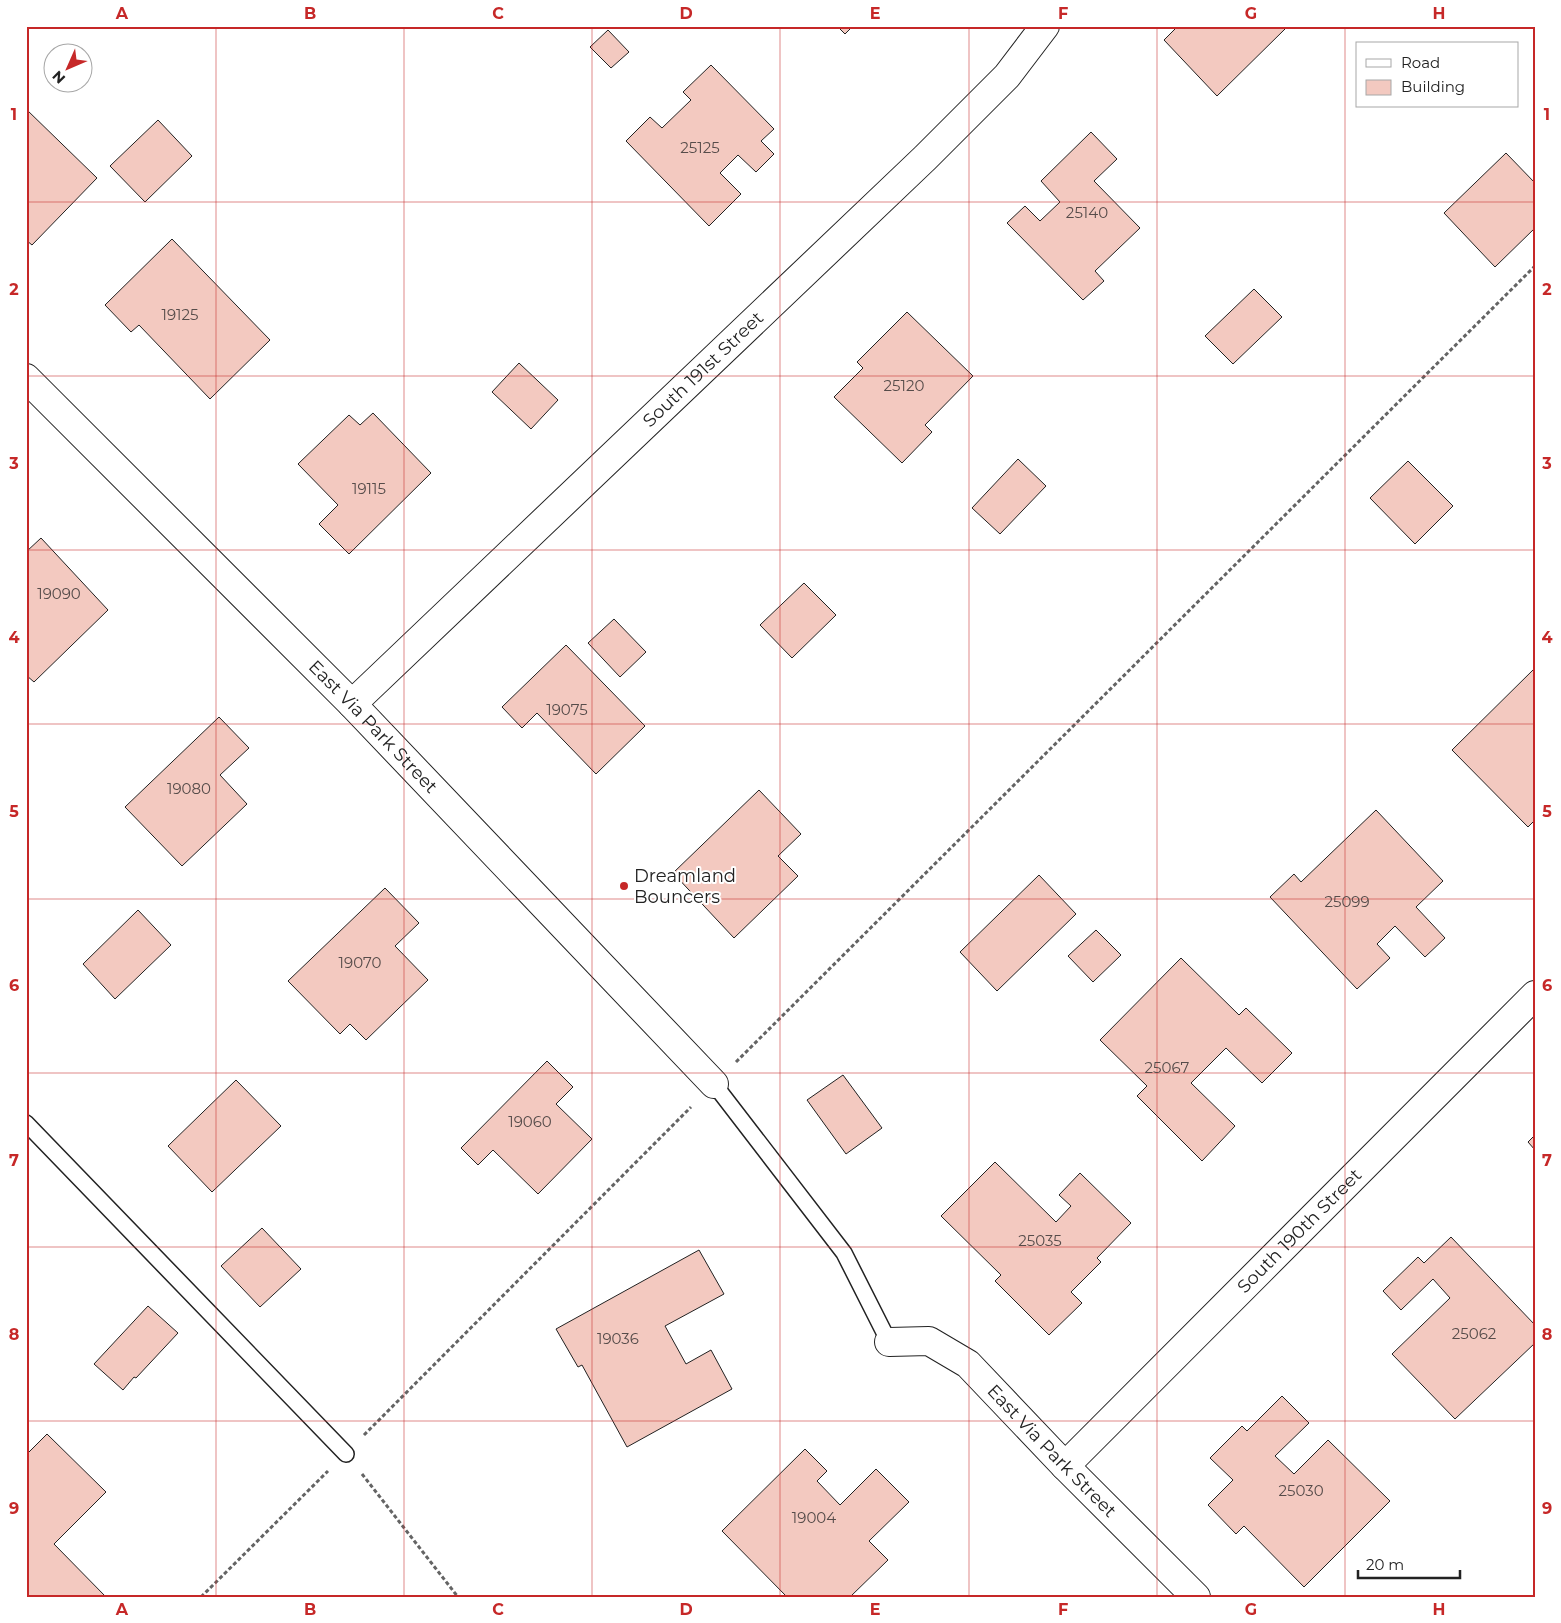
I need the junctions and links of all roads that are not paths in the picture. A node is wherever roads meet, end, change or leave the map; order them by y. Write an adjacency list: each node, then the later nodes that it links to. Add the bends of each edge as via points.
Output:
1 (1045, 26): 3 (street, South 191st Street, via 1007,76 925,158)
2 (28, 382): 3 (street, East Via Park Street)
3 (352, 704): 5 (street, East Via Park Street)
4 (1535, 995): 9 (street, South 190th Street)
5 (714, 1084): 7 (lane, via 844,1253)
6 (26, 1124): 8 (lane)
7 (890, 1342): 9 (street, East Via Park Street, via 930,1341 968,1364)
8 (346, 1454)
9 (1065, 1466): 10 (street, East Via Park Street)
10 (1196, 1597)

